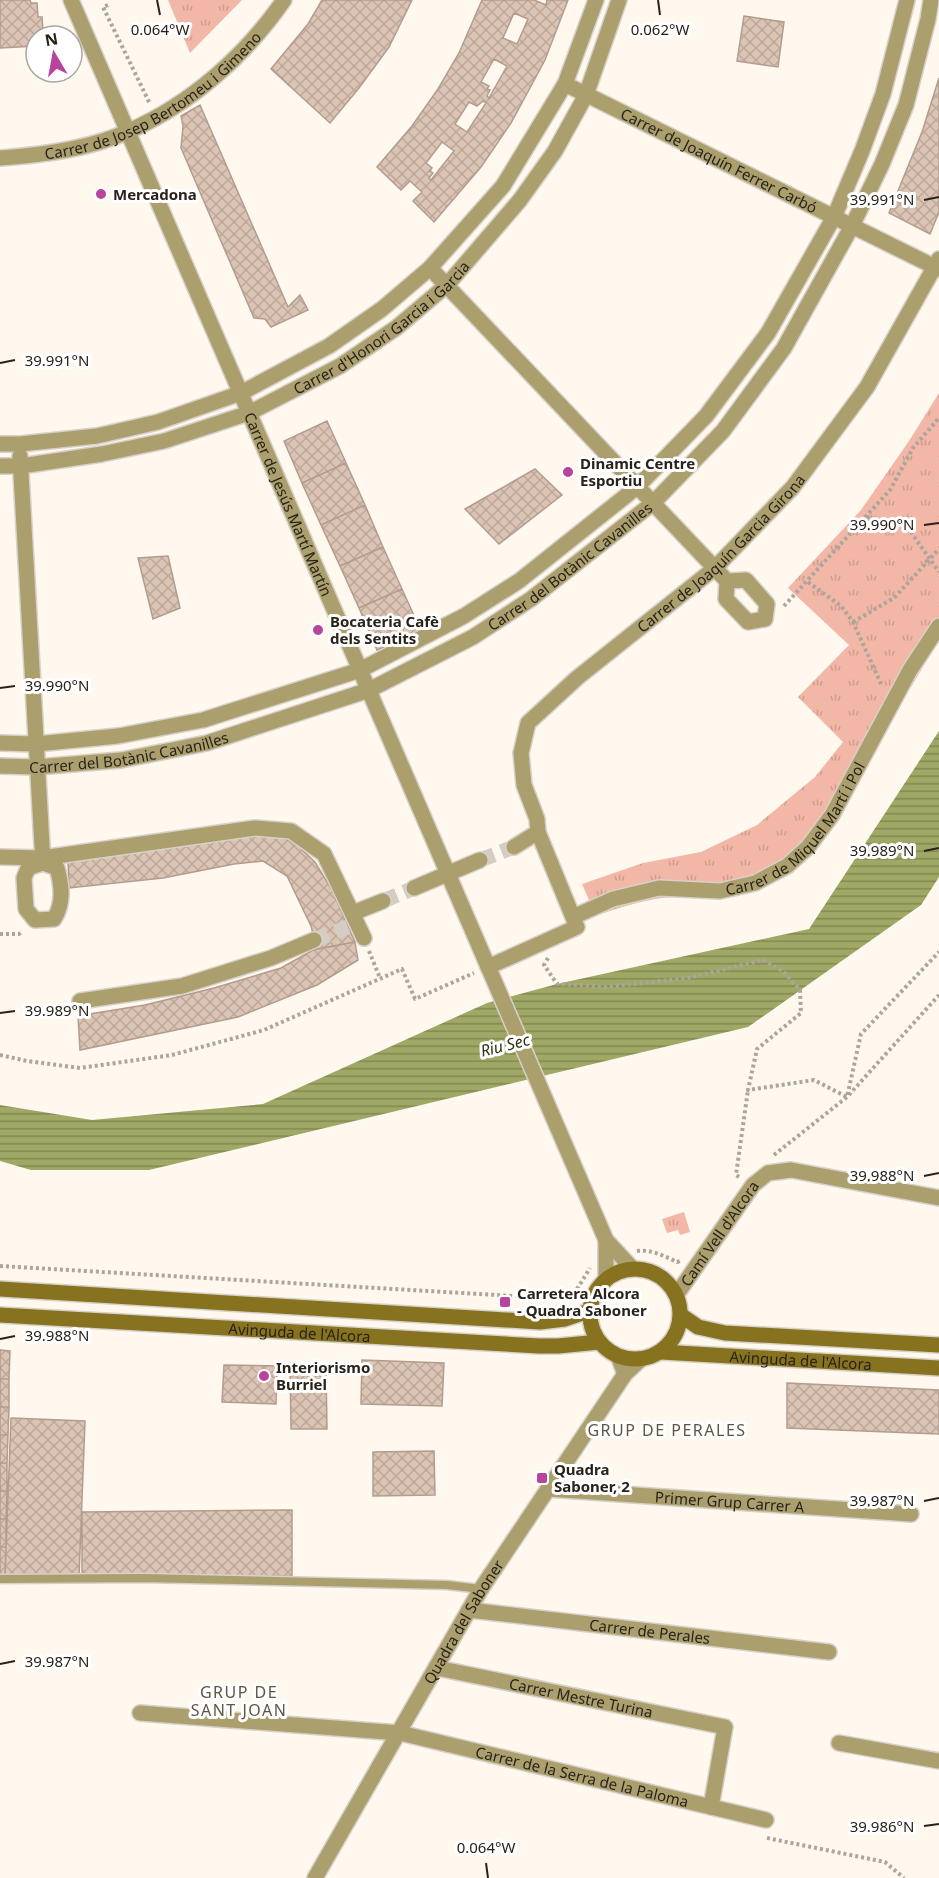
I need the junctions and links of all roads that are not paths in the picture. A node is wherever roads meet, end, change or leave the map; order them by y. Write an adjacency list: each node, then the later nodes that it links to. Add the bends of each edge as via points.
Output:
1 (71, 0): 9 (street, Carrer de Jesús Martí Martín)
2 (284, 0): 9 (street, Carrer de Josep Bertomeu i Gimeno, via 266,26 221,72 173,107)
3 (596, 0): 7 (street, Carrer d'Honori Garcia i Garcia)
4 (619, 0): 8 (street, Carrer d'Honori Garcia i Garcia)
5 (907, 0): 11 (street, Carrer del Botànic Cavanilles, via 883,94)
6 (930, 0): 12 (street, Carrer del Botànic Cavanilles, via 906,105)
7 (565, 84): 8 (street, Carrer de Joaquín Ferrer Carbó); 14 (street, Carrer d'Honori Garcia i Garcia, via 503,186)
8 (586, 95): 11 (street, Carrer de Joaquín Ferrer Carbó); 15 (street, Carrer d'Honori Garcia i Garcia, via 555,151 520,200)
9 (128, 132): 10 (street, Carrer de Josep Bertomeu i Gimeno, via 37,155); 16 (street, Carrer de Jesús Martí Martín)
10 (0, 158)
11 (834, 217): 12 (street, Carrer de Joaquín Ferrer Carbó); 22 (street, Carrer del Botànic Cavanilles, via 768,333 706,416)
12 (852, 226): 13 (street, Carrer de Joaquín Ferrer Carbó); 23 (street, Carrer del Botànic Cavanilles, via 784,348 723,431)
13 (938, 265): 24 (street, Carrer de Joaquín Garcia Girona, via 860,396 793,487)
14 (430, 267): 15 (street); 16 (street, Carrer d'Honori Garcia i Garcia, via 382,309 329,346)
15 (447, 285): 17 (street, Carrer d'Honori Garcia i Garcia, via 396,328 340,366); 22 (street)
16 (241, 393): 17 (street, Carrer de Jesús Martí Martín); 19 (street, Carrer d'Honori Garcia i Garcia, via 158,422 97,436)
17 (249, 413): 21 (street, Carrer d'Honori Garcia i Garcia, via 164,441); 27 (street, Carrer de Jesús Martí Martín)
18 (0, 444): 19 (street, Carrer d'Honori Garcia i Garcia)
19 (20, 444): 21 (street)
20 (0, 466): 21 (street, Carrer d'Honori Garcia i Garcia)
21 (21, 466): 30 (street)
22 (638, 487): 23 (street); 27 (street, Carrer del Botànic Cavanilles, via 519,581 464,616)
23 (653, 503): 24 (street); 28 (street, Carrer del Botànic Cavanilles, via 531,599 473,637)
24 (715, 568): 25 (street); 33 (street, Carrer de Joaquín Garcia Girona, via 577,678 528,723 521,753 524,784)
25 (727, 581): 25 (street, via 726,599 748,622 765,619 767,604 746,580)
26 (939, 626): 41 (street, Carrer de Miquel Martí i Pol, via 910,670 832,815 808,847 787,866 755,883 720,891 659,888 613,899)
27 (360, 670): 28 (street, Carrer de Jesús Martí Martín); 30 (street, Carrer del Botànic Cavanilles, via 203,720 118,736)
28 (369, 690): 32 (street, Carrer del Botànic Cavanilles, via 207,743 121,760); 38 (street, Carrer de Jesús Martí Martín)
29 (0, 743): 30 (street, Carrer del Botànic Cavanilles)
30 (36, 744): 32 (street)
31 (0, 766): 32 (street, Carrer del Botànic Cavanilles)
32 (37, 767): 37 (street)
33 (538, 832): 34 (street); 41 (street, Carrer de Joaquín Garcia Girona)
34 (513, 846)
35 (0, 857): 37 (street)
36 (480, 860): 38 (street)
37 (43, 861): 37 (street, via 28,868 24,879 26,909 35,920 54,919 61,908 57,868); 40 (street, via 255,828 291,831 324,854 356,926)
38 (448, 874): 39 (street); 43 (street, Carrer de Jesús Martí Martín)
39 (414, 888)
40 (383, 901)
41 (575, 922): 43 (street, Carrer de Miquel Martí i Pol)
42 (314, 940): 44 (street, via 272,958 183,986)
43 (488, 967): 46 (street, Carrer de Jesús Martí Martín)
44 (80, 1001)
45 (939, 1198): 50 (street, Camí Vell d'Alcora, via 791,1170 768,1173 753,1185)
46 (606, 1240): 47 (street, Carrer de Jesús Martí Martín); 48 (street, Carrer de Jesús Martí Martín)
47 (632, 1268): 48 (main road); 50 (main road, via 650,1270 666,1279)
48 (606, 1278): 51 (main road, via 594,1293)
49 (0, 1289): 51 (main road, Avinguda de l'Alcora, via 540,1322)
50 (677, 1294): 53 (main road)
51 (589, 1311): 54 (main road, via 591,1328)
52 (0, 1315): 54 (main road, Avinguda de l'Alcora, via 539,1346)
53 (682, 1317): 55 (main road, Avinguda de l'Alcora, via 698,1327 725,1333); 56 (main road, via 676,1337)
54 (599, 1342): 57 (main road)
55 (939, 1345)
56 (661, 1352): 58 (main road); 59 (main road, Avinguda de l'Alcora)
57 (618, 1356): 58 (main road); 60 (street)
58 (640, 1360): 60 (street, Quadra del Saboner)
59 (939, 1368)
60 (625, 1374): 61 (street, Quadra del Saboner)
61 (548, 1489): 62 (street, Primer Grup Carrer A); 64 (street, Quadra del Saboner)
62 (911, 1514)
63 (0, 1579): 64 (lane, via 168,1579)
64 (482, 1589): 65 (street, Quadra del Saboner)
65 (470, 1610): 66 (street, Carrer de Perales); 67 (street, Quadra del Saboner)
66 (830, 1652)
67 (437, 1668): 69 (street, Quadra del Saboner); 72 (street, Carrer Mestre Turina, via 725,1727)
68 (140, 1713): 69 (street, Carrer de la Serra de la Paloma)
69 (400, 1733): 72 (street, Carrer de la Serra de la Paloma); 74 (street, Quadra del Saboner)
70 (839, 1743): 71 (street)
71 (939, 1761)
72 (711, 1807): 73 (street, Carrer de la Serra de la Paloma)
73 (766, 1820)
74 (315, 1878)

